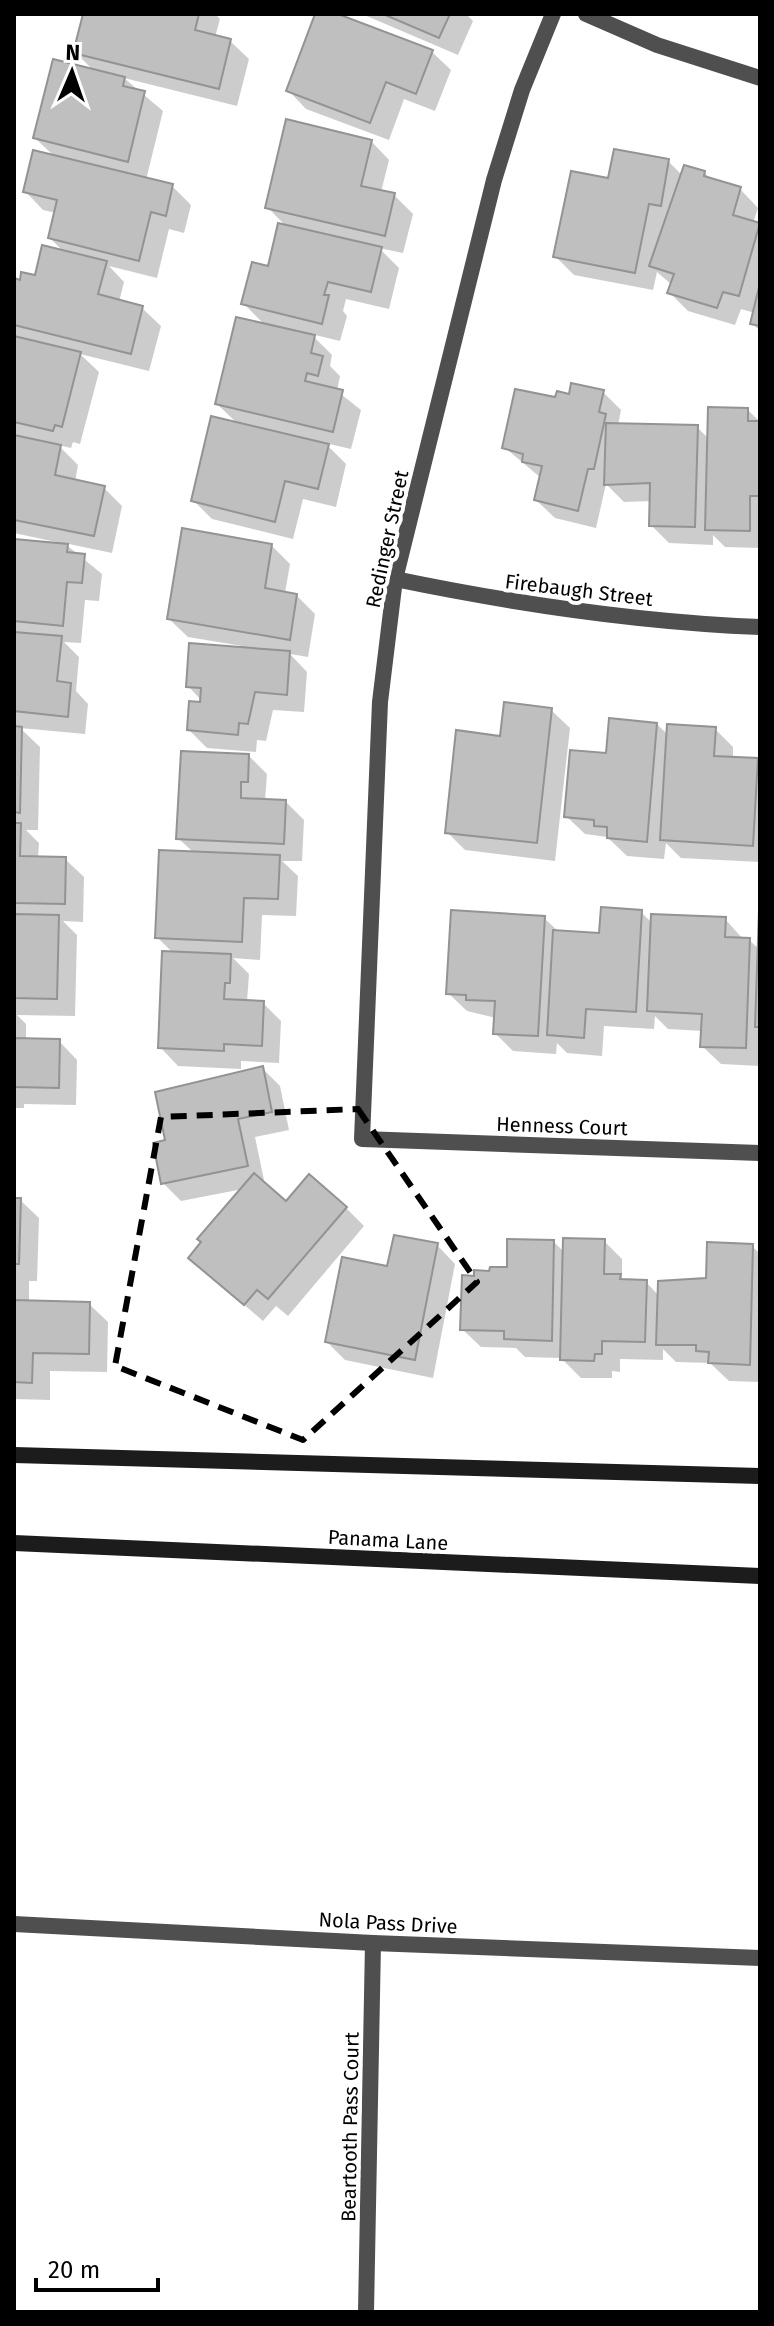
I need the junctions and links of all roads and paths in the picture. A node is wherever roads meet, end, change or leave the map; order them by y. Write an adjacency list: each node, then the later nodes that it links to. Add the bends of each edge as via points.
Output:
1 (553, 14): 4 (street, Redinger Street, via 494,180)
2 (586, 14): 3 (street, via 657,45)
3 (760, 78)
4 (395, 579): 5 (street, Firebaugh Street, via 608,616); 6 (street, Redinger Street, via 380,702)
5 (760, 627)
6 (362, 1139): 7 (street, Henness Court)
7 (760, 1153)
8 (14, 1455): 9 (main road)
9 (760, 1476)
10 (14, 1543): 11 (main road, Panama Lane)
11 (760, 1576)
12 (14, 1924): 13 (street, Nola Pass Drive)
13 (373, 1943): 14 (street, Nola Pass Drive); 15 (street, Beartooth Pass Court)
14 (760, 1958)
15 (366, 2312)

